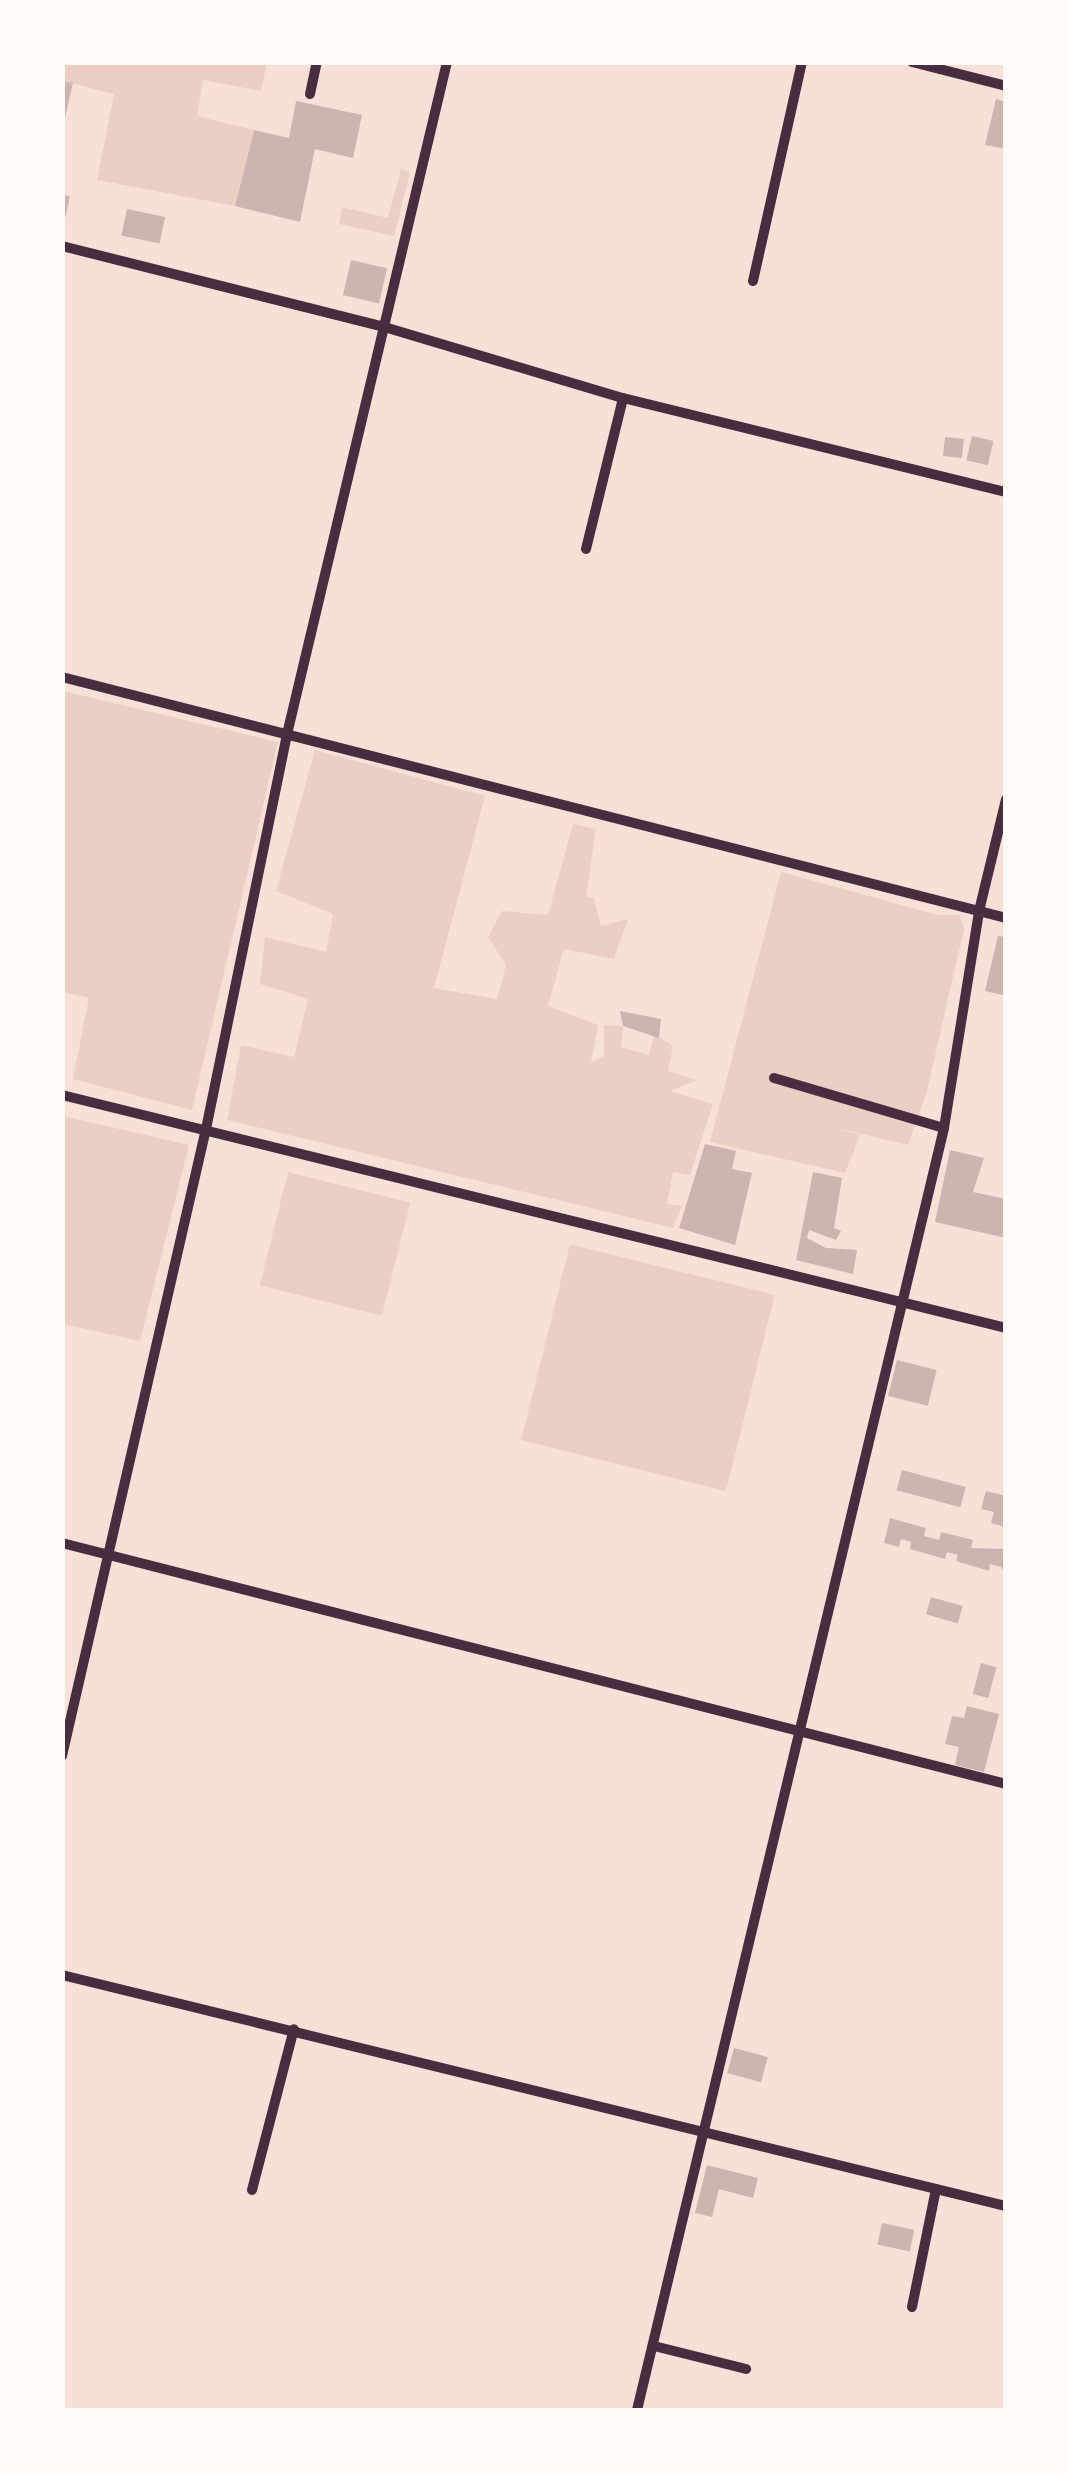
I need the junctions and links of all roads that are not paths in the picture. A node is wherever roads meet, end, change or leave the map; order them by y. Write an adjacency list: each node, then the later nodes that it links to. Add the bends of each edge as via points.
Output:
1 (317, 62): 6 (street)
2 (447, 62): 9 (street)
3 (802, 62): 8 (street)
4 (912, 62): 5 (street)
5 (1006, 86)
6 (310, 94)
7 (62, 246): 9 (street)
8 (753, 281)
9 (381, 326): 10 (street); 14 (street)
10 (623, 398): 11 (street); 12 (street)
11 (1006, 492)
12 (586, 549)
13 (62, 678): 14 (street)
14 (288, 730): 16 (street, via 666,836); 21 (street)
15 (1006, 799): 16 (street)
16 (979, 910): 17 (street); 20 (street)
17 (1006, 918)
18 (774, 1078): 20 (street)
19 (62, 1095): 21 (street)
20 (944, 1128): 22 (street)
21 (206, 1130): 22 (street); 25 (street)
22 (902, 1302): 23 (street); 26 (street)
23 (1006, 1328)
24 (62, 1543): 25 (street)
25 (109, 1554): 26 (street); 27 (street)
26 (800, 1731): 28 (street); 31 (street)
27 (62, 1756)
28 (1006, 1784)
29 (62, 1975): 30 (street)
30 (294, 2029): 31 (street); 33 (street)
31 (703, 2133): 32 (street); 36 (street)
32 (936, 2189): 34 (street); 35 (street)
33 (252, 2190)
34 (1006, 2206)
35 (912, 2307)
36 (654, 2346): 37 (street); 38 (street)
37 (746, 2368)
38 (637, 2410)

